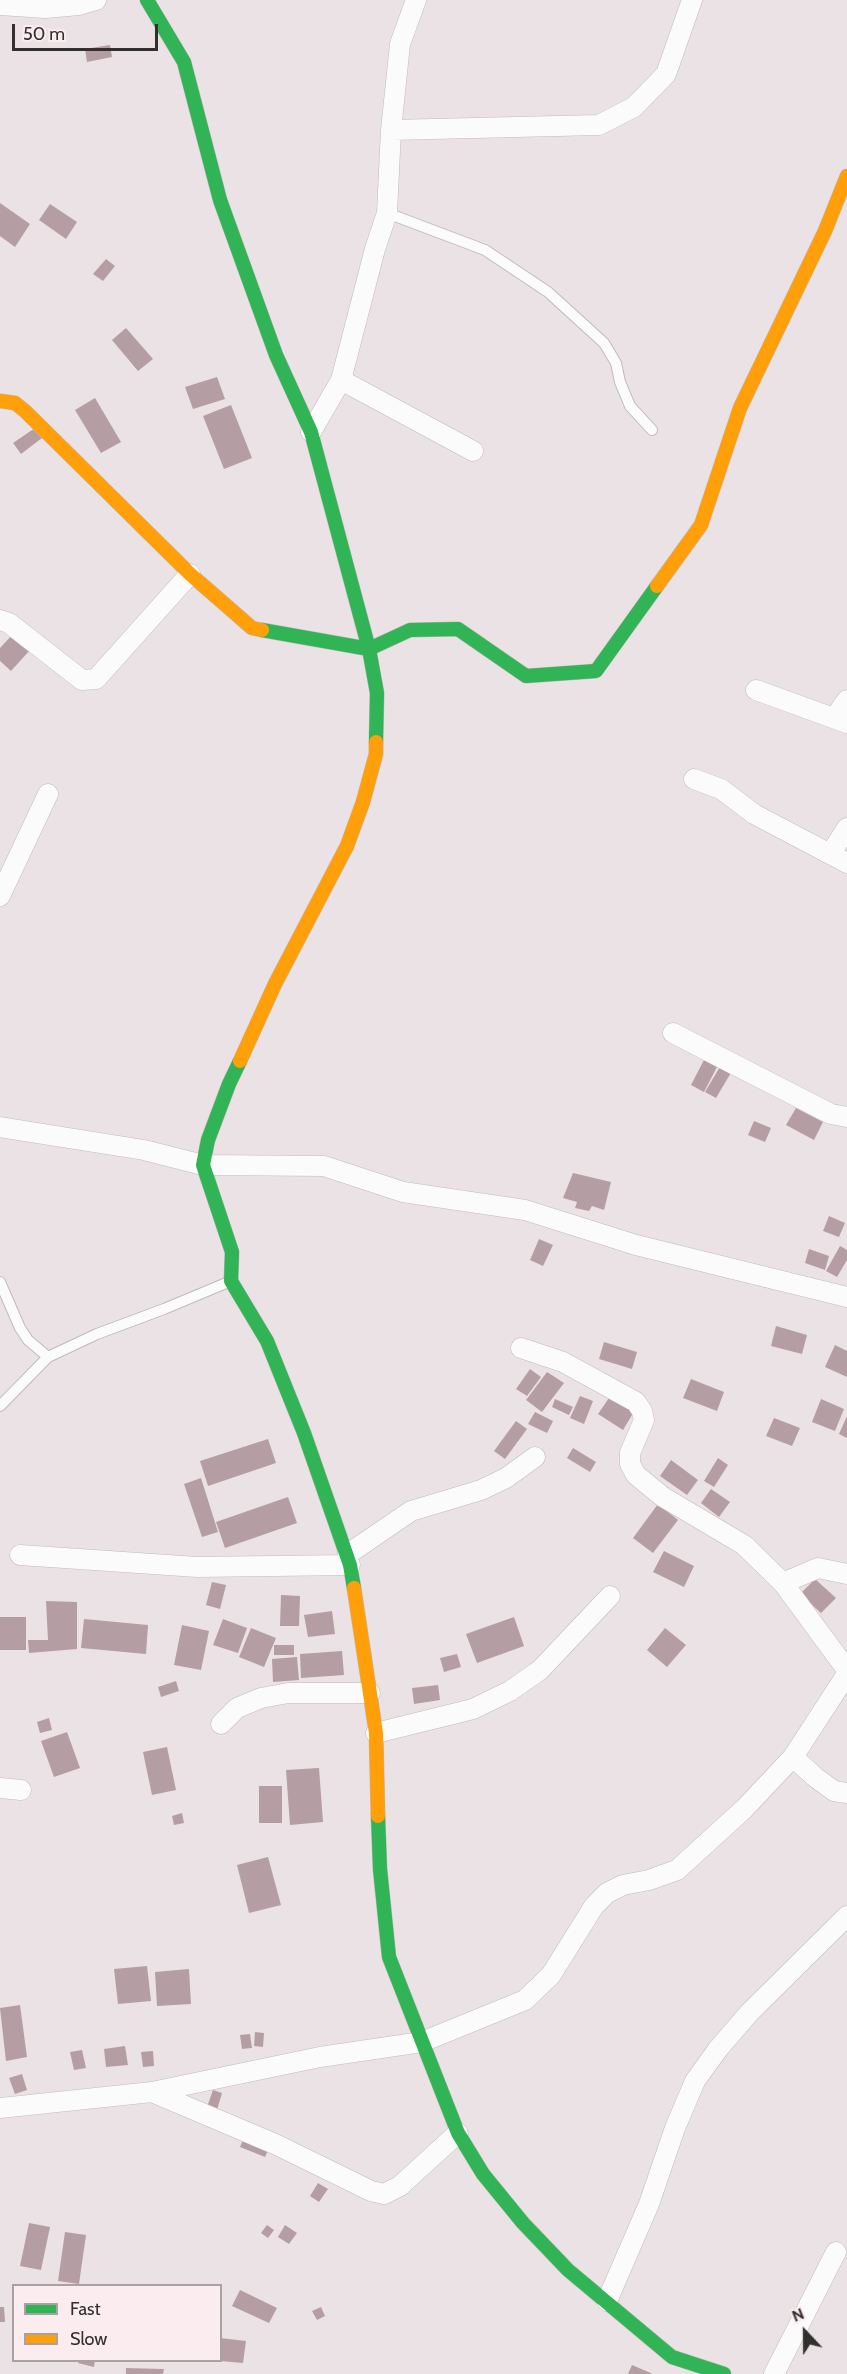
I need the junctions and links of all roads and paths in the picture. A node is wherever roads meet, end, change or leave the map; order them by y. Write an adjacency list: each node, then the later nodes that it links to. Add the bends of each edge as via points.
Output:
1 (96, 0): 5 (street, via 79,5)
2 (147, 0): 13 (street, via 184,62 224,210 276,356)
3 (416, 0): 7 (street, via 400,44)
4 (692, 0): 7 (street, via 666,74 634,107 599,125)
5 (50, 4): 6 (street)
6 (0, 5)
7 (391, 130): 9 (street)
8 (847, 176): 17 (street, via 825,231 740,408 701,525 596,670 526,676 458,629 410,630)
9 (387, 213): 10 (street); 12 (lane, via 485,250 548,292 604,343 616,363 630,406)
10 (341, 380): 13 (street); 14 (street)
11 (0, 401): 15 (street, via 15,402 25,411)
12 (652, 430)
13 (311, 432): 17 (street)
14 (473, 451)
15 (190, 574): 16 (street, via 96,679 82,680); 17 (street, via 252,628)
16 (0, 620)
17 (369, 650): 29 (street, via 378,722 376,754 363,802 347,846 274,984 229,1084)
18 (756, 690): 20 (street)
19 (847, 700): 20 (street)
20 (841, 720)
21 (693, 779): 24 (street, via 721,789 754,814)
22 (48, 794): 25 (street)
23 (847, 828): 24 (street)
24 (839, 858)
25 (0, 896)
26 (673, 1034): 27 (street, via 831,1114)
27 (847, 1117)
28 (0, 1127): 29 (street, via 144,1150)
29 (203, 1165): 30 (street, via 232,1252); 32 (street, via 324,1166 403,1192 525,1210 636,1245)
30 (231, 1281): 34 (lane, via 97,1334); 38 (street, via 267,1341)
31 (0, 1282): 34 (lane, via 20,1328)
32 (847, 1297)
33 (521, 1348): 40 (street, via 563,1362 636,1402 644,1420 630,1453 636,1475 663,1497 744,1545)
34 (48, 1358): 35 (lane)
35 (0, 1406)
36 (535, 1457): 38 (street, via 481,1490 411,1511)
37 (20, 1555): 38 (street, via 197,1567)
38 (349, 1559): 43 (street)
39 (847, 1574): 40 (street, via 818,1568)
40 (783, 1583): 42 (street)
41 (610, 1596): 45 (street, via 540,1670 510,1691 473,1709)
42 (847, 1672): 46 (street)
43 (370, 1693): 44 (street, via 288,1693 261,1698 237,1708); 45 (street)
44 (220, 1724)
45 (376, 1733): 51 (street, via 380,1869 389,1957)
46 (793, 1758): 49 (street, via 834,1791); 51 (street, via 677,1870 607,1893 594,1906 551,1975 525,2000)
47 (0, 1788): 48 (street)
48 (21, 1790)
49 (847, 1793)
50 (847, 1916): 56 (street, via 750,2012 695,2081)
51 (422, 2042): 52 (street, via 320,2057); 54 (street)
52 (152, 2092): 53 (street); 54 (street, via 275,2144 371,2192 384,2194 400,2186)
53 (0, 2108)
54 (458, 2133): 56 (street, via 483,2174 523,2223 568,2270)
55 (836, 2252): 58 (street)
56 (607, 2301): 57 (street, via 672,2356)
57 (724, 2374)
58 (774, 2374)

